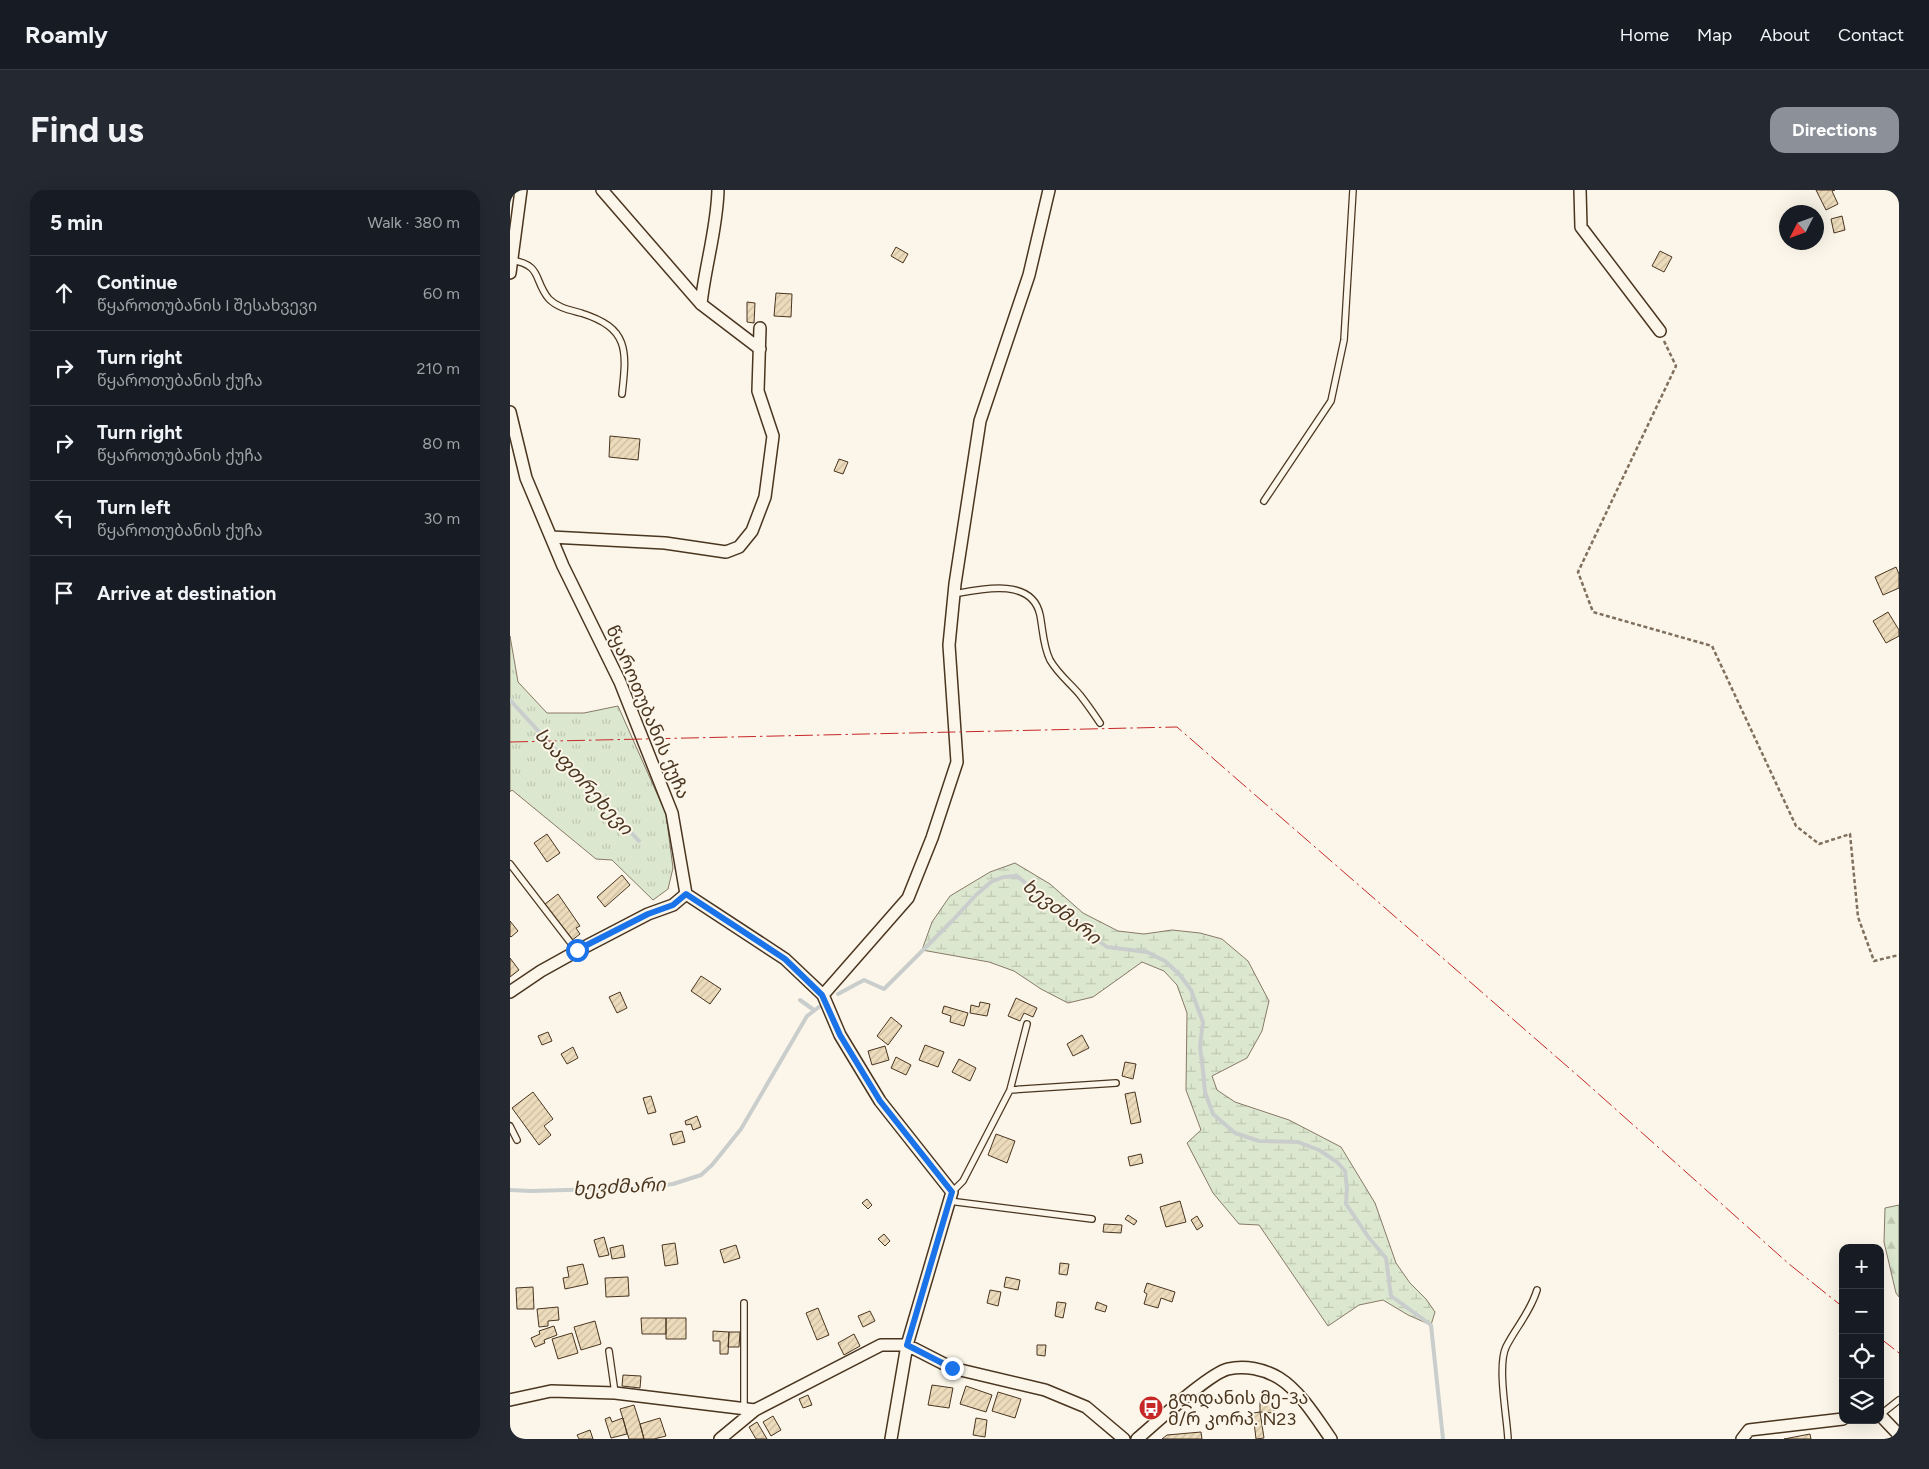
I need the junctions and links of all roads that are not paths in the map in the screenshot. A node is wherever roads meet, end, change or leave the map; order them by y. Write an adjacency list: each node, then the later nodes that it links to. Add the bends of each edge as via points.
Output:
1 (521, 190): 7 (street)
2 (602, 190): 9 (street)
3 (718, 190): 9 (street, via 718,213)
4 (1049, 190): 17 (street, via 1029,274 980,421)
5 (1353, 190): 15 (lane, via 1344,340 1331,401)
6 (1580, 190): 11 (street, via 1580,227)
7 (511, 260): 8 (street); 13 (lane, via 526,262 535,271 549,298 562,308 605,321 618,334 626,360)
8 (510, 273)
9 (701, 304): 12 (street)
10 (760, 328): 12 (street)
11 (1660, 331)
12 (760, 349): 16 (street, via 758,391 773,436 765,497 752,531 739,547 726,552 665,543)
13 (622, 394)
14 (510, 412): 16 (street, წყაროთუბანის ქუჩა, via 526,478)
15 (1264, 501)
16 (551, 537): 20 (street, წყაროთუბანის ქუჩა, via 620,682 655,767 672,812)
17 (954, 594): 18 (lane, via 987,588 1011,589 1028,595 1037,604 1049,657 1056,670); 23 (street, via 949,645 957,762 932,838 908,898)
18 (1100, 723)
19 (510, 864): 21 (lane)
20 (686, 894): 21 (street, via 673,905); 23 (street, via 785,959)
21 (577, 950): 22 (street)
22 (510, 992)
23 (822, 995): 29 (street, via 840,1035 880,1101)
24 (1027, 1024): 26 (lane)
25 (1116, 1084): 26 (lane)
26 (1010, 1090): 29 (lane, via 963,1181)
27 (510, 1126): 28 (lane)
28 (517, 1140)
29 (951, 1196): 30 (lane); 33 (street)
30 (1092, 1219)
31 (1537, 1290): 48 (lane, via 1505,1349 1502,1369)
32 (744, 1303): 38 (lane)
33 (907, 1345): 38 (street, via 881,1345); 44 (street); 45 (street, via 952,1368 1045,1390 1086,1407)
34 (609, 1350): 35 (lane)
35 (616, 1393): 36 (street, via 551,1391); 38 (street)
36 (510, 1400)
37 (1899, 1400): 39 (lane)
38 (749, 1409): 43 (street)
39 (1884, 1412)
40 (1839, 1419): 49 (street, via 1749,1430)
41 (1884, 1419): 42 (street)
42 (1899, 1435)
43 (720, 1439)
44 (891, 1439)
45 (1124, 1439)
46 (1137, 1439): 47 (street, via 1207,1380 1227,1369 1258,1368 1280,1379 1292,1390)
47 (1330, 1439)
48 (1508, 1439)
49 (1742, 1439)

